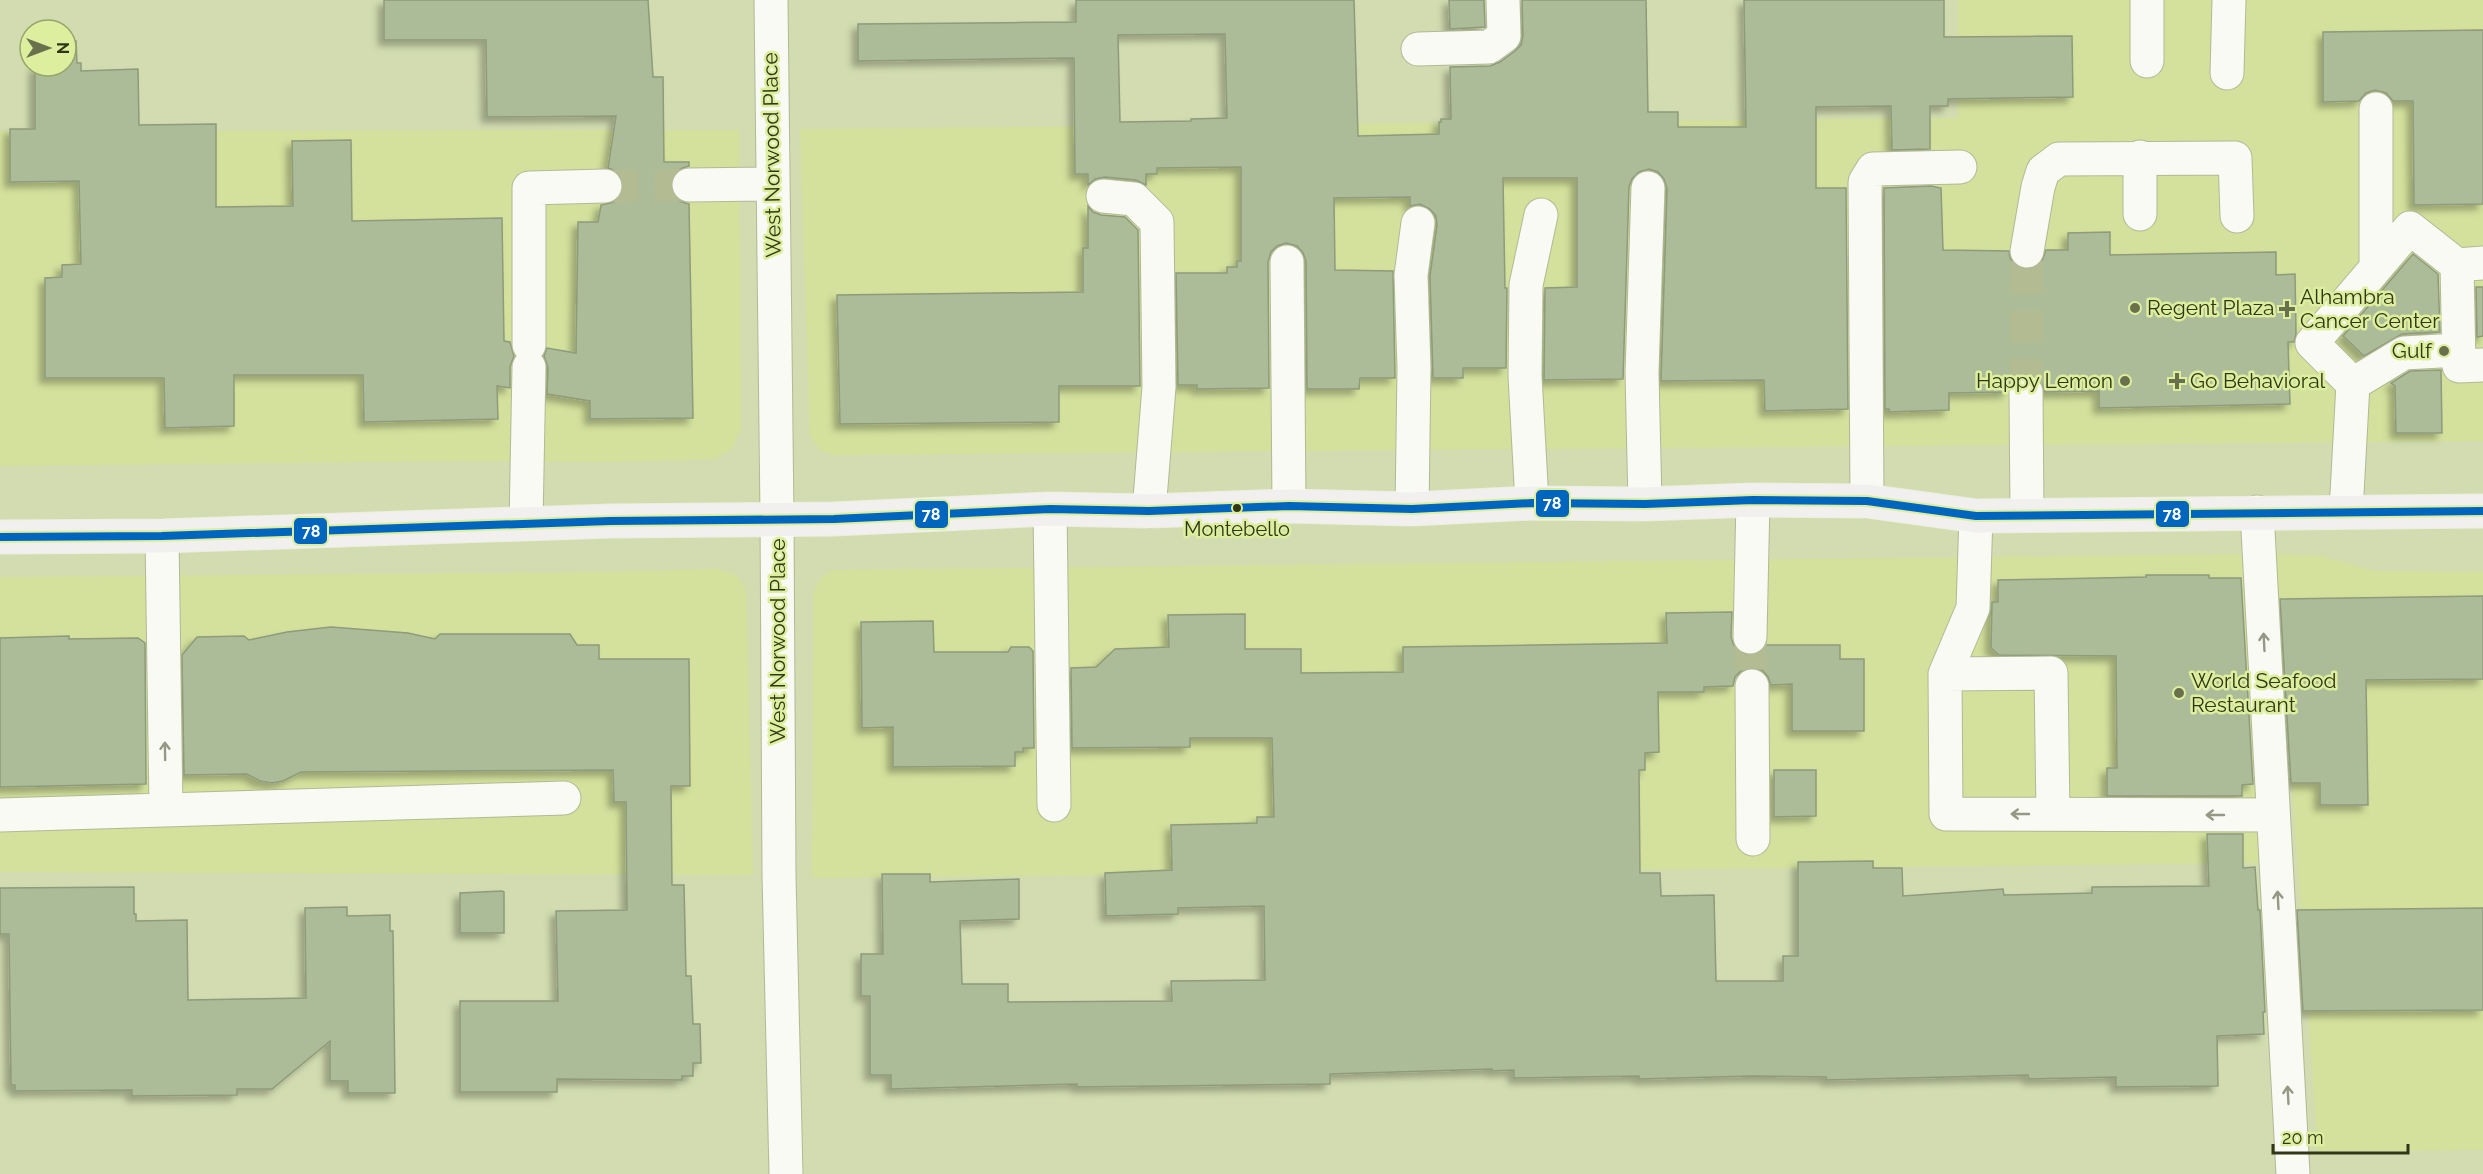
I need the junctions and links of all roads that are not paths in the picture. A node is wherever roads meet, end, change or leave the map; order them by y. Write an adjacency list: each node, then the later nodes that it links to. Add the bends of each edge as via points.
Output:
1 (771, 0): 11 (street, West Norwood Place)
2 (1503, 0): 5 (street, via 1504,36 1488,47)
3 (2147, 0): 6 (street)
4 (2229, 0): 7 (street)
5 (1418, 49)
6 (2147, 61)
7 (2228, 73)
8 (2376, 109): 23 (street)
9 (2140, 157): 16 (street); 18 (street, via 2235,158); 20 (street, via 2059,159 2043,171)
10 (1960, 167): 28 (street, via 1873,168 1865,182)
11 (772, 183): 12 (street); 40 (street, West Norwood Place)
12 (689, 185)
13 (605, 186): 41 (street, via 529,189)
14 (1648, 189): 30 (street, via 1642,373)
15 (1103, 196): 34 (street, via 1134,199 1157,222 1159,387)
16 (2140, 214)
17 (1541, 215): 29 (street, via 1526,285 1525,376)
18 (2237, 216)
19 (1418, 223): 33 (street, via 1411,275)
20 (2027, 251)
21 (1287, 262): 31 (street)
22 (2470, 264): 23 (street, via 2410,228); 24 (street)
23 (2376, 268): 25 (street, via 2312,343)
24 (2470, 358): 25 (street, via 2404,353)
25 (2353, 384): 37 (street)
26 (2026, 392): 38 (street)
27 (1753, 500): 28 (main road); 30 (main road); 44 (street)
28 (1867, 501): 39 (main road)
29 (1532, 503): 30 (main road); 33 (main road)
30 (1645, 504)
31 (1289, 506): 33 (main road); 34 (main road)
32 (1050, 509): 34 (main road); 40 (main road); 48 (street)
33 (1412, 509)
34 (1149, 511)
35 (2483, 511): 37 (main road)
36 (2257, 512): 37 (main road); 38 (main road); 52 (street, one-way to 36)
37 (2346, 512)
38 (2027, 515): 39 (main road)
39 (1976, 516): 45 (street, via 1973,608)
40 (777, 518): 41 (main road); 54 (street, West Norwood Place)
41 (526, 523): 42 (main road)
42 (162, 536): 43 (main road); 49 (street, one-way to 42)
43 (0, 537)
44 (1750, 637)
45 (1945, 674): 50 (street, one-way to 45, via 1946,814); 50 (street, via 2051,673)
46 (1752, 686): 53 (street)
47 (564, 798): 49 (street)
48 (1054, 805)
49 (166, 810): 51 (street)
50 (2053, 814): 52 (street, one-way to 50)
51 (0, 815)
52 (2273, 815): 55 (street, one-way to 52)
53 (1753, 839)
54 (786, 1174)
55 (2293, 1174)

